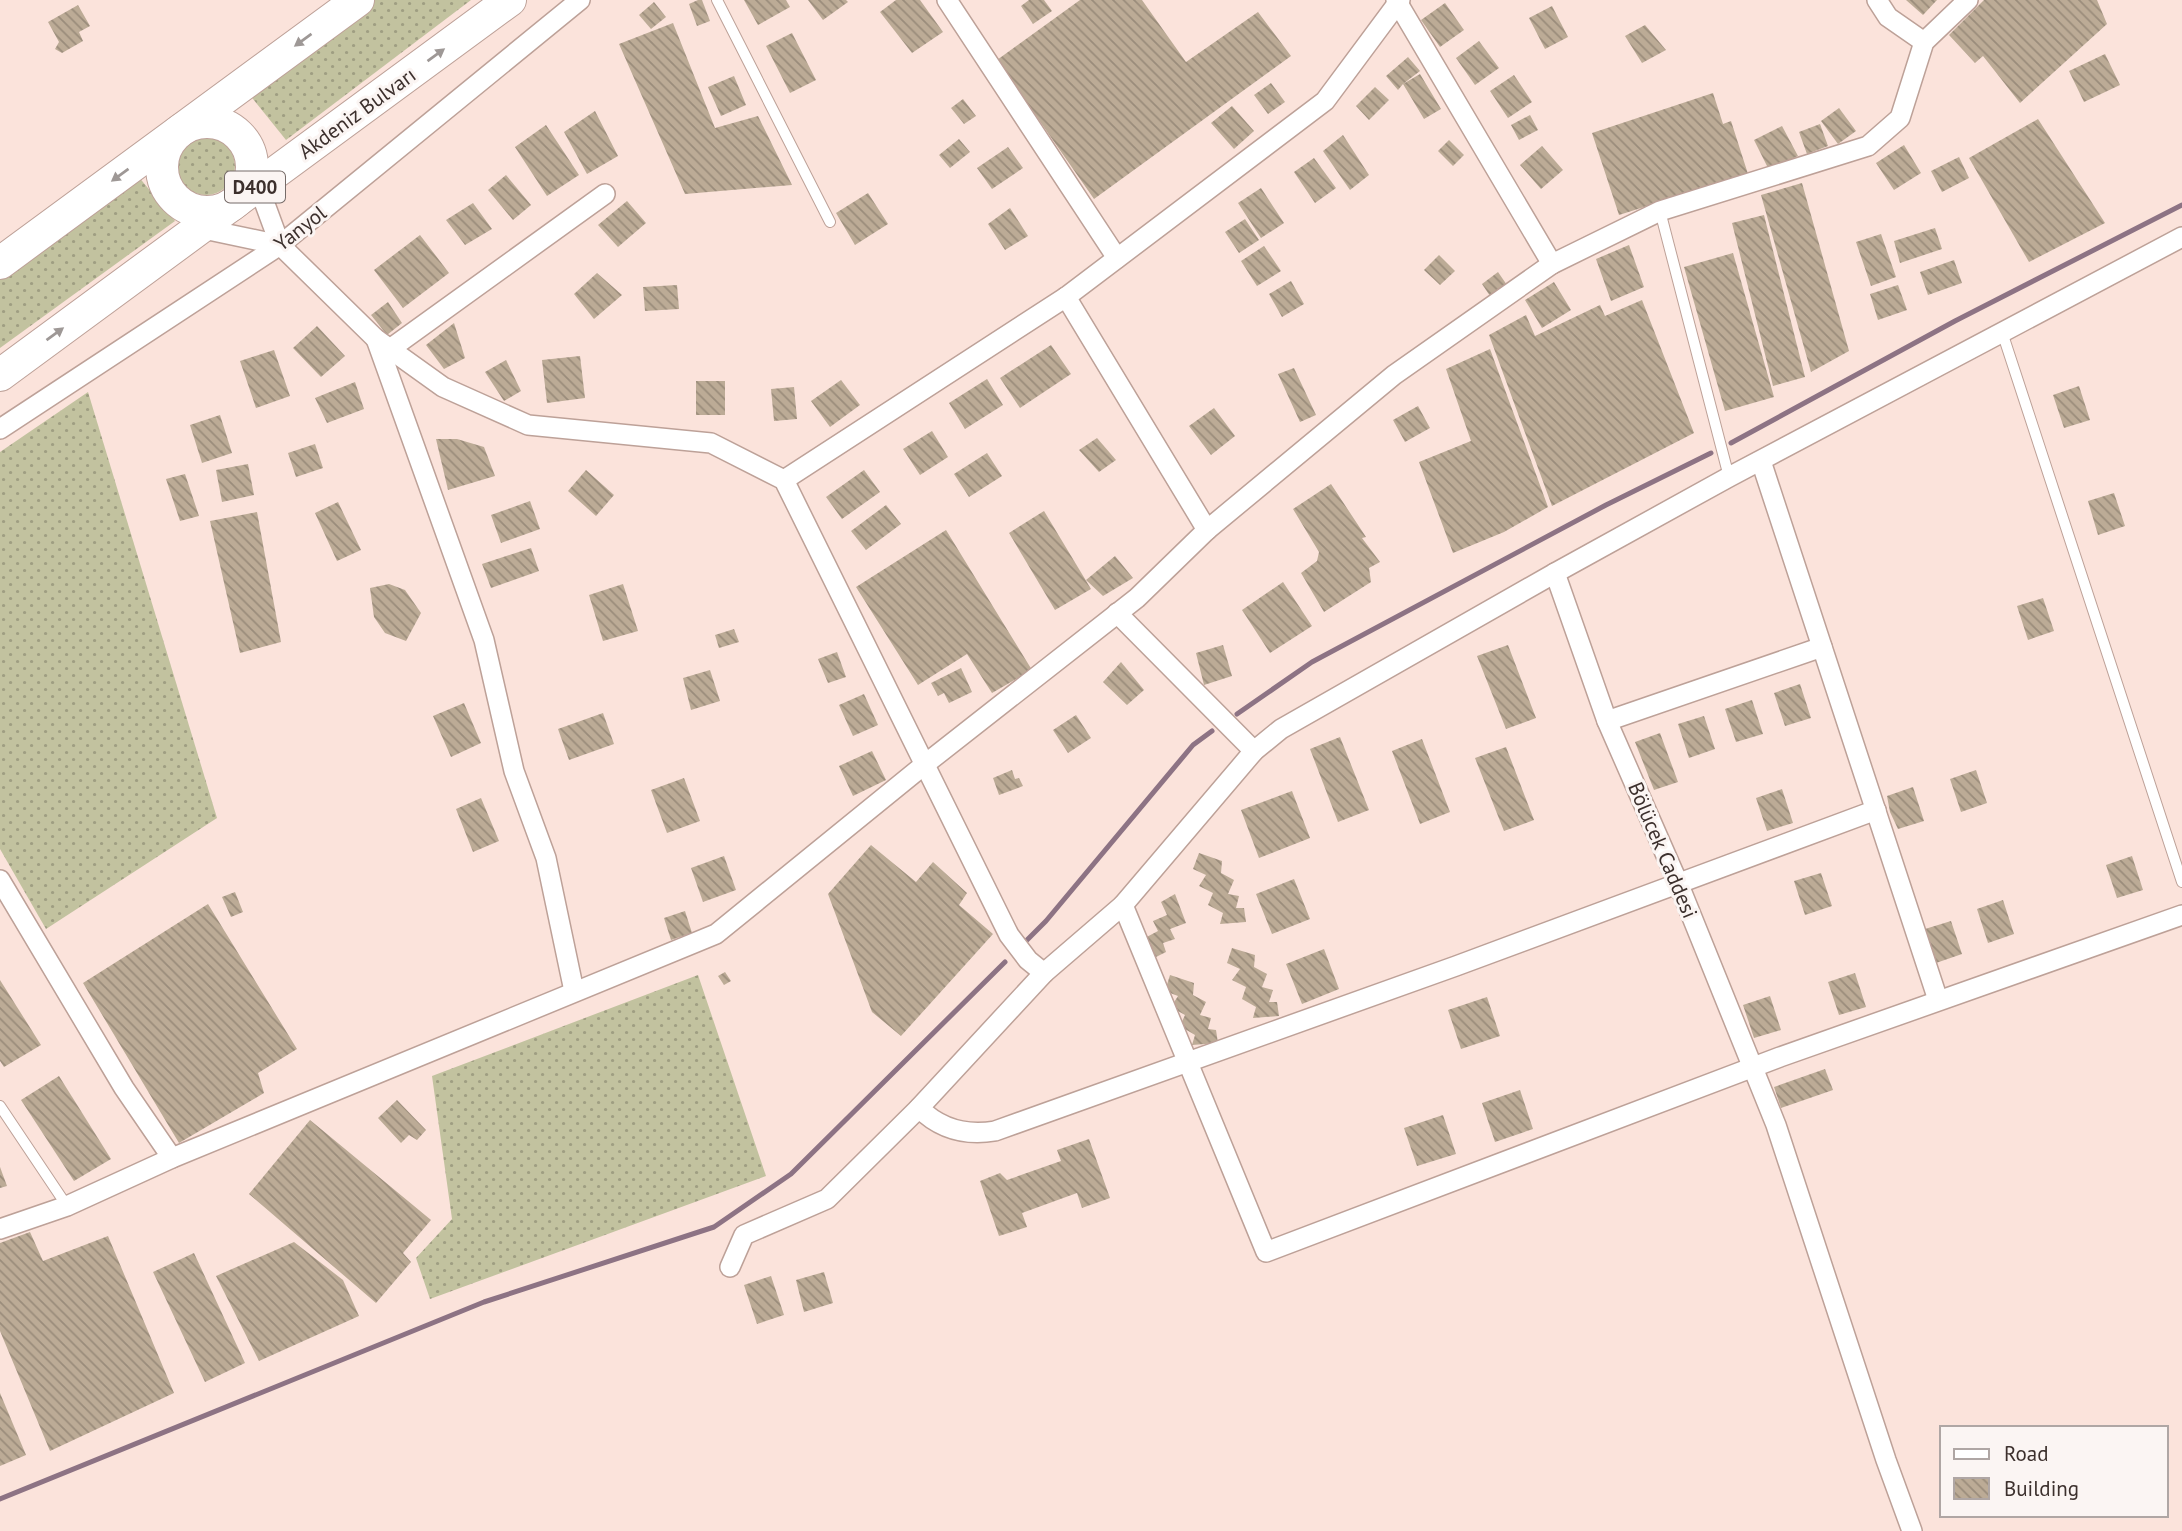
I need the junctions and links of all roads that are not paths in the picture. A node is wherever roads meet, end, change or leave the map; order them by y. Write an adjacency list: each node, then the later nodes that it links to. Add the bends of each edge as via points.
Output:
1 (358, 0): 10 (highway, one-way to 10)
2 (510, 0): 11 (highway, Akdeniz Bulvarı / D400, one-way to 2)
3 (580, 0): 17 (street, Yanyol)
4 (717, 0): 14 (lane)
5 (947, 0): 18 (street)
6 (1877, 0): 9 (street, via 1888,17)
7 (1968, 0): 9 (street)
8 (1398, 1): 18 (street, via 1325,101); 20 (street)
9 (1924, 42): 13 (street, via 1900,118 1868,146)
10 (178, 132): 11 (highway, via 207,122 236,132 251,159); 11 (highway, via 163,156 162,170 172,196 183,205 209,212); 19 (highway, one-way to 19)
11 (247, 193): 15 (highway, Akdeniz Bulvarı / D400); 17 (street)
12 (605, 194): 23 (street)
13 (1660, 211): 20 (street); 27 (lane)
14 (830, 222)
15 (199, 228): 17 (street); 24 (highway, Akdeniz Bulvarı / D400, one-way to 15)
16 (2182, 237): 22 (street)
17 (280, 245): 23 (street); 25 (street, Yanyol)
18 (1117, 258): 21 (street)
19 (0, 263)
20 (1552, 264): 29 (street, via 1394,375)
21 (1066, 297): 28 (street); 29 (street)
22 (2002, 332): 26 (street); 38 (lane)
23 (383, 344): 28 (street, via 443,387 528,425 710,443); 43 (street, via 484,640 514,771 546,858)
24 (0, 374)
25 (0, 429)
26 (1761, 461): 27 (street); 32 (street)
27 (1728, 472): 30 (street)
28 (785, 480): 35 (street)
29 (1207, 530): 31 (street)
30 (1555, 573): 33 (street, Bölücek Caddesi); 34 (street, via 1306,713)
31 (1117, 613): 34 (street); 35 (street)
32 (1822, 647): 33 (street); 36 (street)
33 (1607, 721): 39 (street, Bölücek Caddesi)
34 (1254, 751): 40 (street)
35 (924, 765): 42 (street, via 1009,935); 43 (street, via 716,934)
36 (1876, 810): 39 (street); 44 (street)
37 (0, 880): 49 (street, via 124,1088)
38 (2182, 881)
39 (1679, 885): 45 (street); 46 (street, Bölücek Caddesi)
40 (1123, 905): 42 (street); 45 (street)
41 (2182, 915): 44 (street)
42 (1044, 973): 47 (street)
43 (574, 991): 49 (street)
44 (1938, 1000): 46 (street)
45 (1189, 1062): 46 (street, via 1266,1252); 47 (street, via 995,1131 958,1132)
46 (1753, 1068): 53 (street, Bölücek Caddesi)
47 (919, 1108): 52 (street, via 827,1199 744,1236)
48 (2, 1113): 50 (lane)
49 (172, 1158): 50 (street)
50 (66, 1206): 51 (street)
51 (0, 1229)
52 (730, 1267)
53 (1912, 1531)

